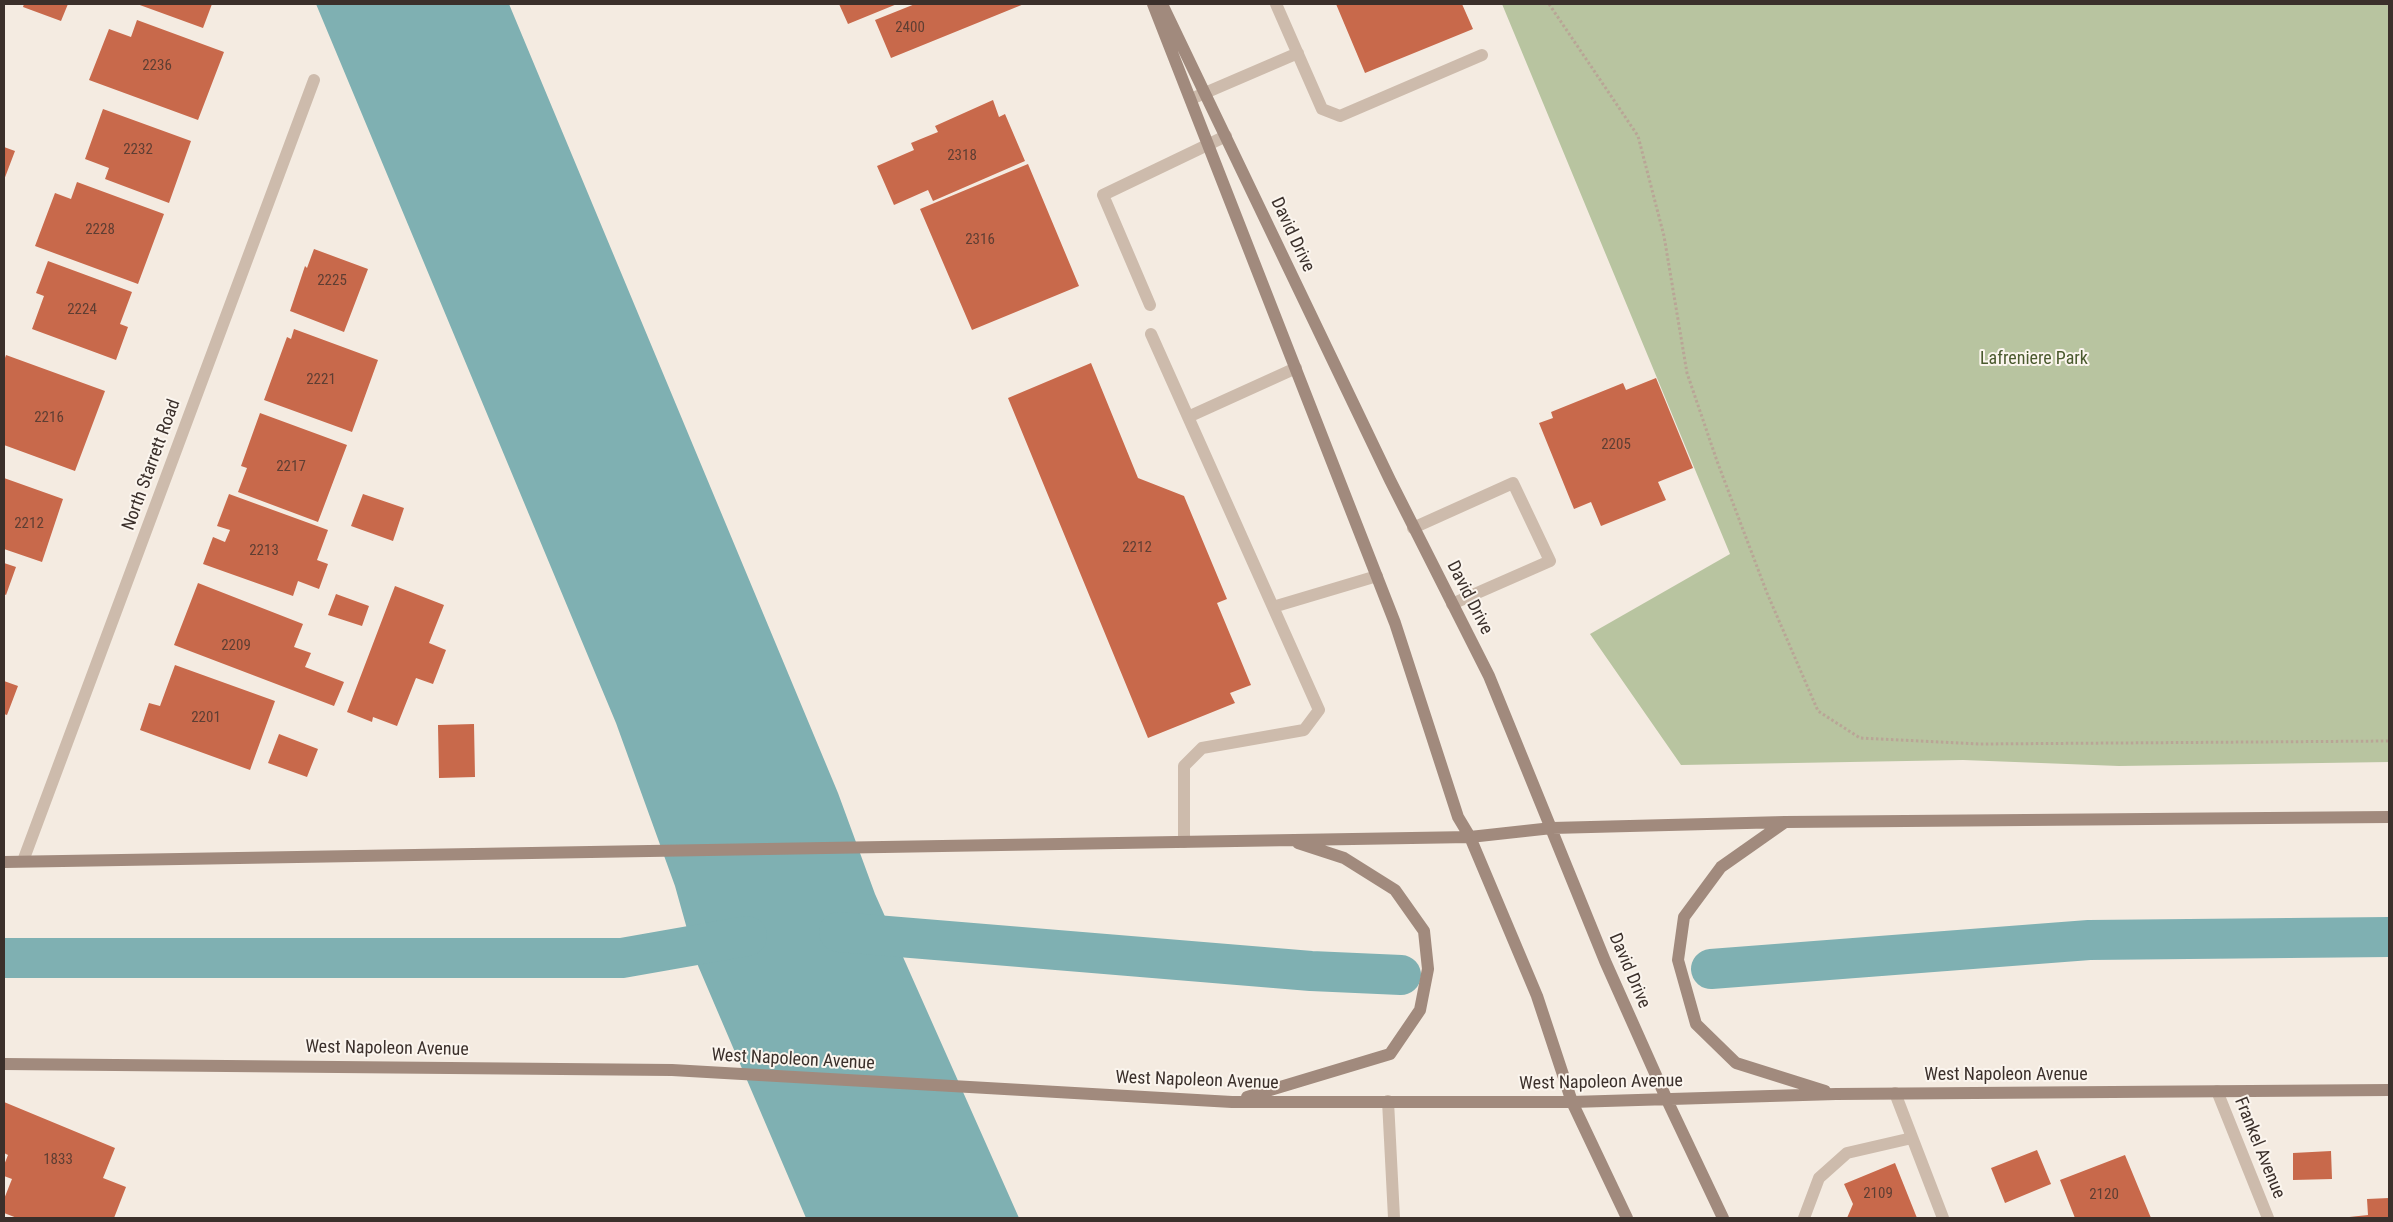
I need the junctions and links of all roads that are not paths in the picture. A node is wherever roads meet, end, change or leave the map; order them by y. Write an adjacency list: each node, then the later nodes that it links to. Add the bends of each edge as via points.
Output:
1 (1153, 4): 8 (main road)
2 (1162, 4): 7 (main road, David Drive)
3 (1276, 4): 4 (street)
4 (1298, 54): 5 (street, via 1322,109 1340,116); 7 (street)
5 (1482, 55)
6 (314, 80): 26 (street, North Starrett Road)
7 (1205, 92): 8 (street); 9 (main road, David Drive)
8 (1190, 99): 10 (main road)
9 (1226, 136): 10 (street); 15 (main road, David Drive)
10 (1208, 144): 11 (street, via 1104,195); 13 (main road)
11 (1150, 305)
12 (1151, 334): 14 (street)
13 (1296, 368): 14 (street); 16 (main road)
14 (1188, 417): 18 (street)
15 (1414, 528): 17 (main road, David Drive); 17 (street, via 1513,483 1550,561)
16 (1377, 576): 18 (street); 22 (main road, via 1396,623 1458,817)
17 (1452, 604): 21 (main road, David Drive, via 1489,676)
18 (1273, 607): 24 (street, via 1319,710 1304,730 1202,748 1184,766)
19 (2389, 817): 20 (main road)
20 (1785, 822): 21 (main road); 30 (main road, via 1721,867 1684,916 1678,960 1696,1024 1736,1063)
21 (1552, 828): 22 (main road); 32 (main road, David Drive, via 1605,961)
22 (1470, 837): 23 (main road); 35 (main road, via 1537,996)
23 (1288, 840): 24 (main road); 34 (main road, via 1344,858 1395,890 1424,931 1428,969 1420,1010 1390,1054)
24 (1184, 842): 26 (main road)
25 (4, 862): 26 (main road)
26 (23, 862)
27 (4, 1064): 34 (main road, West Napoleon Avenue, via 672,1070)
28 (2389, 1090): 29 (main road, West Napoleon Avenue)
29 (2216, 1091): 31 (main road, West Napoleon Avenue); 42 (street, Frankel Avenue)
30 (1836, 1094): 31 (main road, West Napoleon Avenue); 32 (main road, West Napoleon Avenue)
31 (1895, 1094): 36 (street)
32 (1666, 1100): 35 (main road, West Napoleon Avenue); 39 (main road, David Drive)
33 (1388, 1101): 34 (main road, West Napoleon Avenue); 35 (main road, West Napoleon Avenue); 37 (street)
34 (1232, 1102)
35 (1572, 1102): 38 (main road)
36 (1912, 1138): 40 (street, via 1847,1152 1819,1178); 41 (street)
37 (1394, 1218)
38 (1627, 1218)
39 (1723, 1218)
40 (1804, 1218)
41 (1943, 1218)
42 (2268, 1218)

